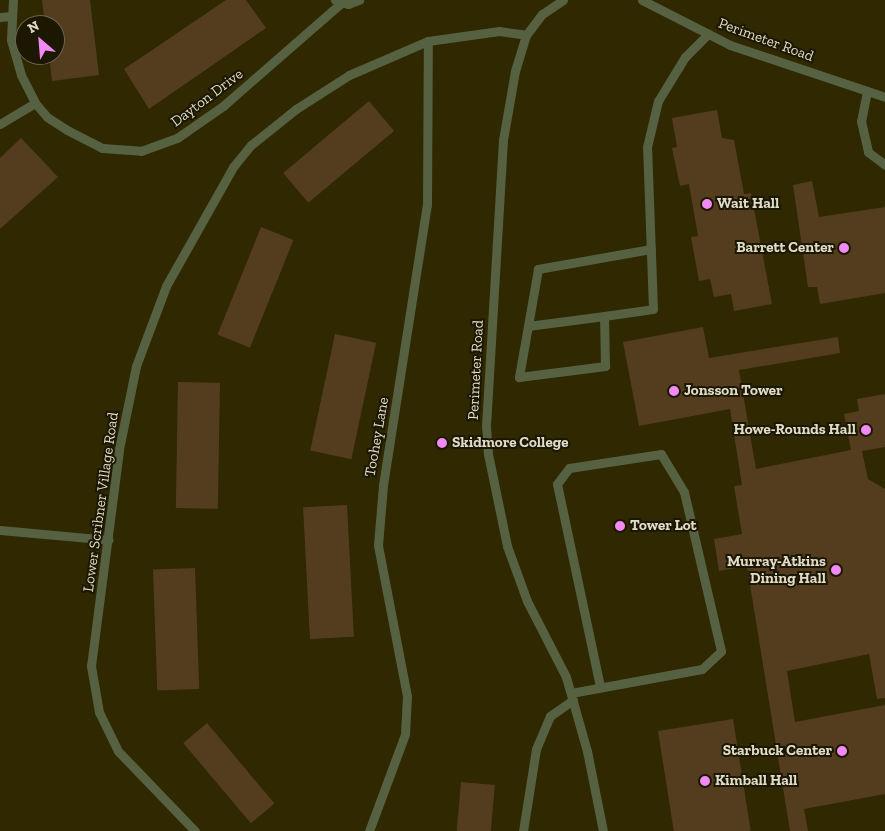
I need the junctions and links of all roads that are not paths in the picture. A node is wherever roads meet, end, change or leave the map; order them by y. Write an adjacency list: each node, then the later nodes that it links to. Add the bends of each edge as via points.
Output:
1 (13, 0): 6 (lane, Dayton Drive)
2 (359, 0): 5 (lane)
3 (563, 0): 9 (lane, Perimeter Road, via 542,14)
4 (642, 0): 8 (lane, Perimeter Road)
5 (338, 2): 13 (lane, Dayton Drive, via 223,106 177,138 141,151 102,148 60,126)
6 (12, 16): 7 (lane); 13 (lane, Dayton Drive, via 11,40 21,75)
7 (0, 17)
8 (708, 34): 11 (lane, Perimeter Road, via 730,45); 16 (lane, via 685,57 658,101 647,147)
9 (526, 35): 10 (lane, Lower Scribner Village Road, via 499,31); 22 (lane, Perimeter Road, via 515,71 504,140 487,422 488,454 507,546 527,601 548,638)
10 (428, 40): 20 (lane, Lower Scribner Village Road, via 348,75 296,109 251,145 233,166 166,286 136,366 119,449); 24 (lane, Toohey Lane, via 427,205 383,485 378,545 407,696 405,734)
11 (868, 91): 12 (lane, Perimeter Road); 15 (lane, via 861,121 868,152)
12 (885, 97)
13 (35, 103): 14 (lane)
14 (0, 124)
15 (885, 165)
16 (651, 249): 17 (lane, via 653,310); 18 (lane, via 538,268)
17 (604, 316): 18 (lane); 18 (lane, via 605,366 519,377)
18 (528, 326)
19 (0, 530): 20 (lane)
20 (109, 540): 23 (lane, Lower Scribner Village Road, via 91,666 99,712 118,750)
21 (600, 687): 21 (lane, via 702,669 721,650 684,492 661,454 569,468 557,484); 22 (lane)
22 (572, 696): 25 (lane, via 550,716 536,749); 26 (lane, Perimeter Road)
23 (195, 831)
24 (370, 831)
25 (524, 831)
26 (603, 831)

